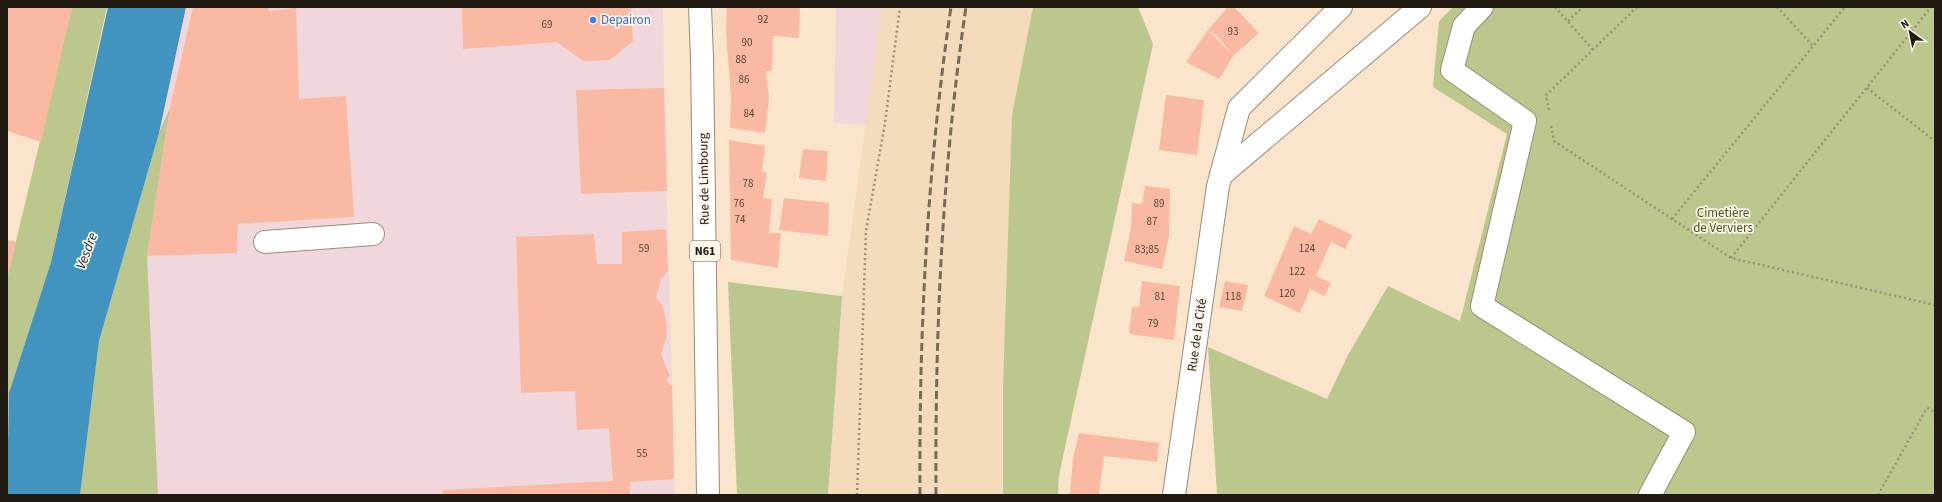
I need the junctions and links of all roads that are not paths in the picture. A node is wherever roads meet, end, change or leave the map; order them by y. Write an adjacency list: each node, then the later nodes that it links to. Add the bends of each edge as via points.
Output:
1 (700, 7): 8 (street, Rue de Limbourg / N61)
2 (1341, 7): 5 (street, Rue de la Cité, via 1239,108)
3 (1420, 7): 5 (street)
4 (1482, 7): 10 (street, via 1464,26 1452,70 1525,121 1482,306 1684,432)
5 (1221, 175): 9 (street, Rue de la Cité)
6 (373, 234): 7 (street)
7 (265, 242)
8 (708, 495)
9 (1174, 495)
10 (1650, 495)

